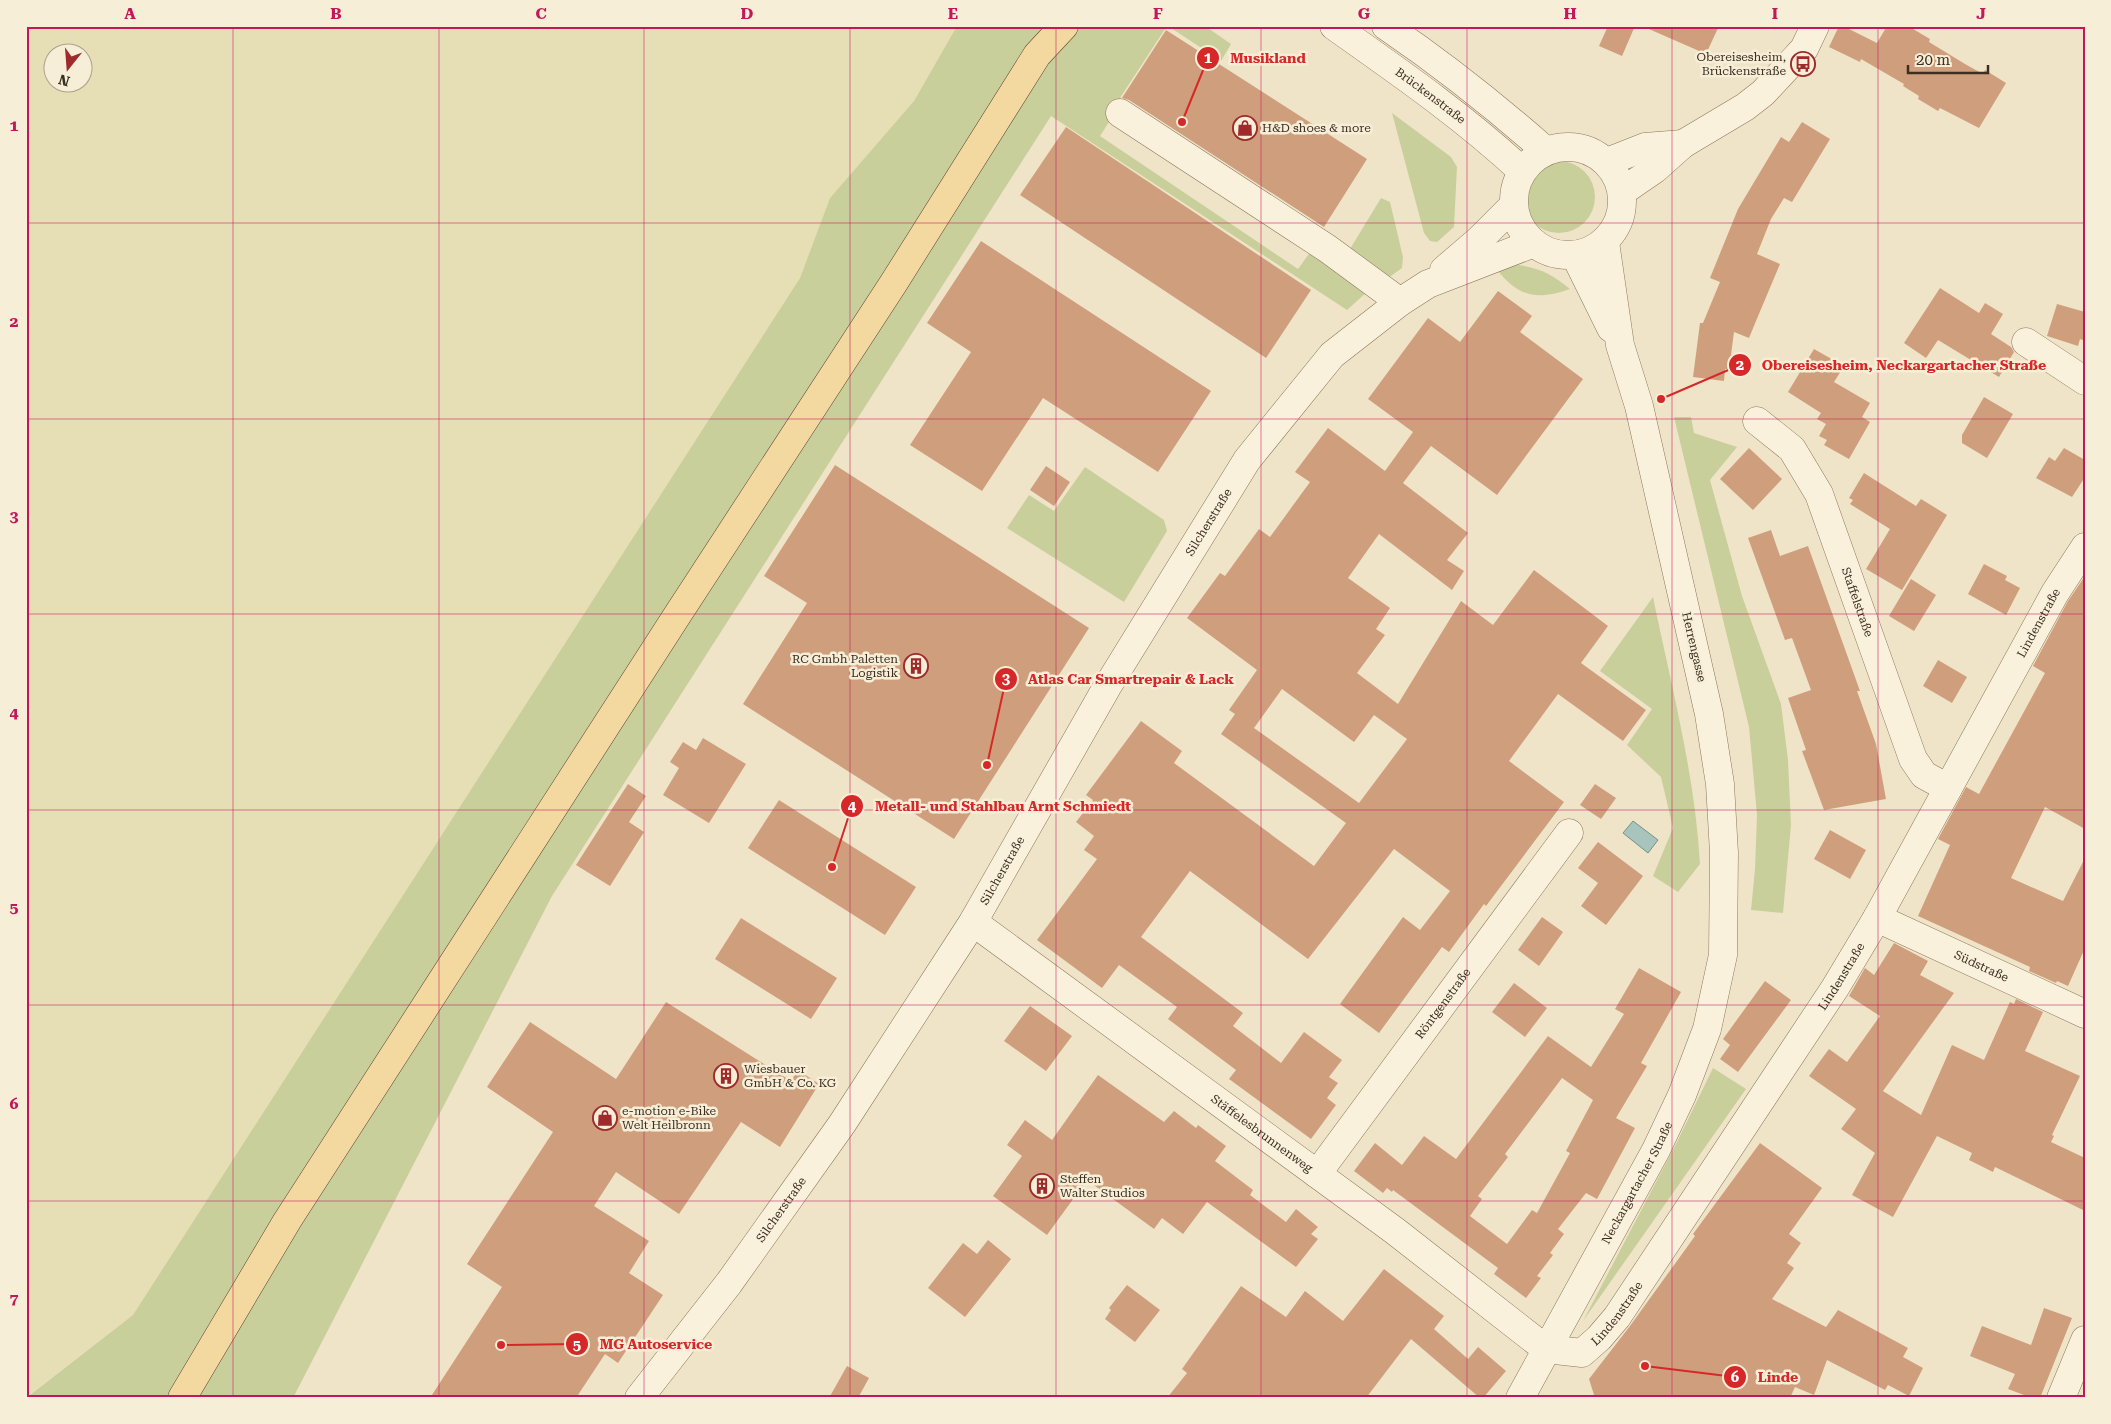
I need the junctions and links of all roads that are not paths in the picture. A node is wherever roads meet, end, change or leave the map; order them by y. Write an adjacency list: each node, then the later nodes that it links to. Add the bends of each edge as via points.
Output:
1 (1047, 26): 6 (main road)
2 (1064, 26): 6 (main road)
3 (1334, 26): 11 (street, Brückenstraße, via 1433,96)
4 (1386, 26): 9 (street)
5 (1815, 26): 8 (street, via 1804,49 1763,93)
6 (1037, 55): 33 (main road, via 888,292 287,1221)
7 (1120, 113): 18 (street, via 1328,249)
8 (1683, 144): 10 (street, via 1645,148); 12 (street)
9 (1546, 151): 10 (street, via 1567,146 1589,150); 11 (street, via 1532,159)
10 (1607, 162): 12 (street)
11 (1522, 171): 13 (street, via 1515,188)
12 (1623, 191): 14 (street, via 1623,210)
13 (1514, 206): 15 (street, via 1520,226); 17 (street, Silcherstraße)
14 (1605, 242): 16 (street, via 1591,251); 20 (street)
15 (1534, 243): 16 (street, via 1553,254); 17 (street, Silcherstraße)
16 (1575, 255): 20 (street)
17 (1428, 284): 18 (street, Silcherstraße)
18 (1400, 302): 27 (street, Silcherstraße, via 1332,356 1247,460 1108,687)
19 (2026, 342): 21 (street)
20 (1620, 345): 28 (street, Herrengasse, via 1639,406 1709,714 1720,784 1724,853)
21 (2085, 382)
22 (1756, 421): 24 (street, Staffelstraße, via 1792,449 1819,494 1913,759 1924,775)
23 (2085, 547): 24 (street, Lindenstraße, via 2055,593)
24 (1948, 788): 26 (street, Lindenstraße)
25 (1569, 833): 30 (street, Röntgenstraße)
26 (1877, 918): 29 (street, Südstraße); 32 (street, Lindenstraße, via 1835,988 1617,1317 1582,1353)
27 (973, 922): 30 (street, Stäffelesbrunnenweg); 34 (street, Silcherstraße, via 842,1124 729,1283)
28 (1723, 956): 32 (street, Neckargartacher Straße, via 1707,1029 1682,1095 1656,1150)
29 (2085, 1014)
30 (1317, 1174): 32 (street, Stäffelesbrunnenweg)
31 (2085, 1340): 36 (street)
32 (1546, 1349): 35 (street, Neckargartacher Straße)
33 (182, 1398)
34 (639, 1398)
35 (1520, 1398)
36 (2061, 1398)

